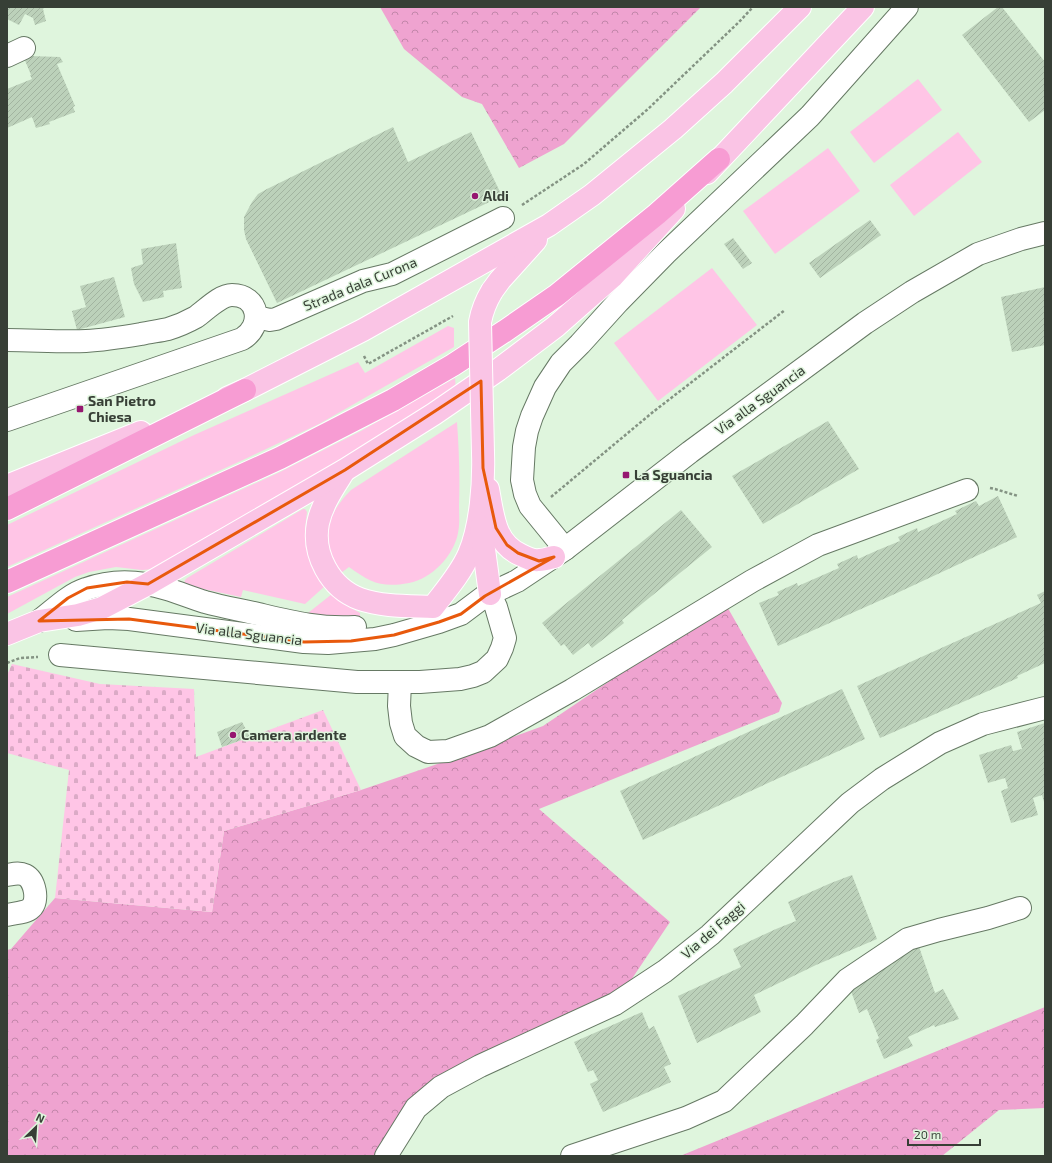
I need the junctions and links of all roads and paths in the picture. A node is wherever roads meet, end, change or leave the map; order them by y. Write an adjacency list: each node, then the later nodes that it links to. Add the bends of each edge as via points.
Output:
1 (753, 7): 6 (path, via 648,109 584,164)
2 (800, 7): 7 (main road, via 673,129 592,196)
3 (863, 7): 5 (main road)
4 (907, 7): 24 (street, via 810,116 618,302 561,363 544,387 527,431 522,480 530,506)
5 (722, 156): 17 (main road, via 612,277 555,326 498,370 434,414); 25 (highway, via 657,214 557,295 453,365 393,400 280,458)
6 (503, 218): 11 (street, Strada dala Curona, via 392,274 363,281 276,319)
7 (549, 225): 14 (main road, via 363,330); 16 (main road, bridge, via 500,280 482,311 480,322)
8 (1045, 233): 24 (street, Via alla Sguancia, via 978,254 865,323 703,442)
9 (785, 310): 21 (path, via 653,412)
10 (453, 316): 13 (path, via 368,364)
11 (256, 317): 12 (street, via 250,302 239,295 228,295 196,317 166,329 86,341); 15 (street, via 253,328 242,339)
12 (7, 340)
13 (364, 356)
14 (245, 390): 18 (main road); 22 (highway)
15 (7, 420)
16 (483, 461): 23 (main road); 24 (main road, via 496,528 507,546 518,554 539,560)
17 (345, 470): 26 (main road); 28 (main road, via 332,491 319,522 318,546 326,571 342,588 359,598 372,602)
18 (7, 486)
19 (967, 490): 20 (path, via 982,487); 33 (street, via 818,545 752,581 572,690 490,736 448,751 428,752 405,736 401,723)
20 (1018, 496)
21 (546, 501)
22 (7, 509)
23 (479, 514): 27 (main road); 28 (main road, via 469,555)
24 (560, 553): 27 (street, Via alla Sguancia, via 517,581)
25 (7, 582)
26 (148, 584): 28 (street, via 204,602 307,625 336,628 374,626); 29 (main road, via 102,608 78,615)
27 (488, 595): 28 (street, via 457,599); 29 (street, Via alla Sguancia, via 461,614 417,629 375,639 328,643 129,619); 33 (street, via 496,607 505,638 497,659 491,665 473,676)
28 (433, 607)
29 (39, 621): 30 (main road, Via alla Sguancia)
30 (7, 634)
31 (60, 655): 32 (path, via 20,658); 33 (street, via 324,680)
32 (7, 663)
33 (400, 682)
34 (1045, 708): 38 (street, Via dei Faggi, via 983,724 940,743 882,779 850,803 710,936 665,971 615,1004 480,1066 441,1087 416,1108)
35 (7, 875): 37 (street, via 16,873 27,876 32,880 36,898 31,908)
36 (1020, 908): 39 (street, via 908,939 847,980 724,1101 686,1118)
37 (7, 915)
38 (386, 1156)
39 (572, 1156)

